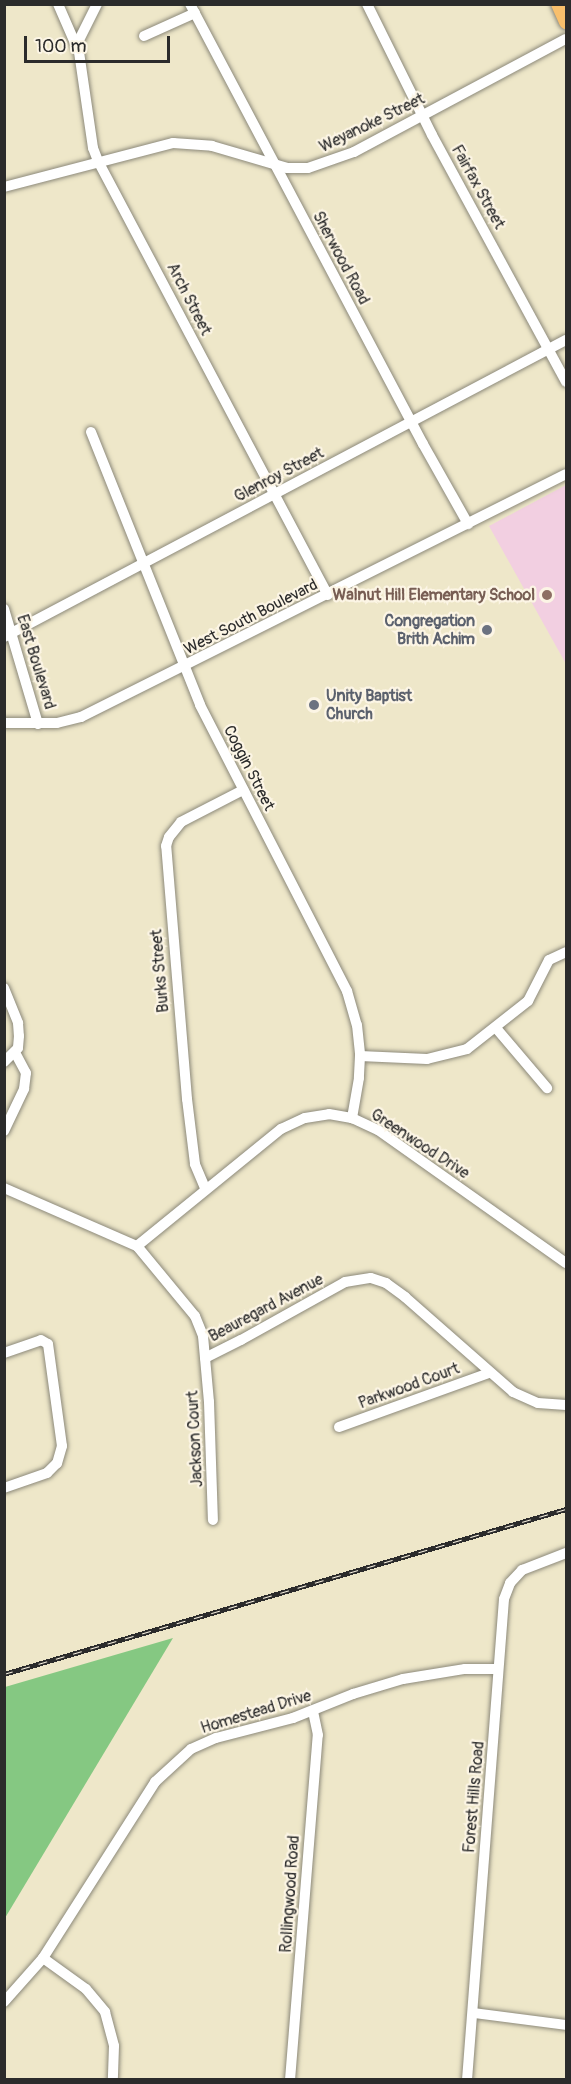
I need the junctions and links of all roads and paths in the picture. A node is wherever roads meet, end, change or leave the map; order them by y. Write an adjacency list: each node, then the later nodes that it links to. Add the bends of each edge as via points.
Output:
1 (58, 4): 9 (street, Arch Street)
2 (97, 4): 9 (street)
3 (367, 4): 10 (street, Fairfax Street)
4 (558, 4): 6 (main road)
5 (193, 9): 7 (street); 12 (street, Sherwood Road)
6 (567, 22)
7 (144, 36)
8 (567, 39): 10 (street, Weyanoke Street)
9 (77, 44): 11 (street, Arch Street)
10 (422, 115): 12 (street, Weyanoke Street, via 330,162 297,170); 15 (street, Fairfax Street)
11 (98, 161): 12 (street, Weyanoke Street, via 173,143 195,143); 13 (street, Weyanoke Street); 20 (street, Arch Street)
12 (275, 164): 17 (street, Sherwood Road)
13 (4, 187)
14 (567, 339): 15 (street, Glenroy Street)
15 (548, 349): 16 (street, Fairfax Street); 17 (street, Glenroy Street)
16 (567, 382)
17 (411, 422): 20 (street, Glenroy Street); 21 (street, Sherwood Road)
18 (91, 432): 22 (street, Coggin Street)
19 (567, 474): 21 (street, West South Boulevard)
20 (275, 494): 22 (street, Glenroy Street); 23 (street, Arch Street)
21 (468, 524): 23 (street, West South Boulevard)
22 (143, 564): 25 (street, Glenroy Street); 26 (street, Coggin Street)
23 (328, 595): 26 (street, West South Boulevard)
24 (4, 609): 25 (street, East Boulevard)
25 (8, 635): 28 (street, East Boulevard)
26 (185, 667): 28 (street, West South Boulevard, via 81,717); 29 (street, Coggin Street)
27 (4, 723): 28 (street, West South Boulevard)
28 (39, 724)
29 (243, 790): 34 (street, Coggin Street, via 347,991 357,1025); 39 (street, Burks Street, via 181,822 169,837 165,855 195,1164)
30 (567, 952): 32 (street, via 549,960 534,994)
31 (4, 988): 33 (street, via 18,1023)
32 (496, 1028): 34 (street, via 467,1049 444,1056); 36 (street)
33 (15, 1052): 35 (street); 38 (street, via 26,1073 24,1089)
34 (360, 1056): 37 (street, Coggin Street)
35 (4, 1062)
36 (546, 1088)
37 (352, 1118): 39 (street, Greenwood Drive, via 329,1114 291,1123); 42 (street, Greenwood Drive, via 378,1130)
38 (4, 1131)
39 (205, 1188): 41 (street, Greenwood Drive)
40 (8, 1190): 41 (street, Beauregard Avenue)
41 (137, 1246): 44 (street, Beauregard Avenue, via 195,1316 203,1336)
42 (567, 1263)
43 (4, 1353): 48 (street, via 45,1341 51,1357 61,1455 47,1473)
44 (205, 1358): 45 (street, Beauregard Avenue, via 345,1282 364,1277 381,1281 405,1297); 49 (street, Jackson Court)
45 (489, 1373): 46 (street, Beauregard Avenue, via 525,1399); 47 (street, Parkwood Court)
46 (567, 1406)
47 (339, 1427)
48 (4, 1488)
49 (213, 1520)
50 (566, 1553): 51 (street, Forest Hills Road, via 522,1570 510,1583 504,1599)
51 (498, 1669): 52 (street, Homestead Drive, via 465,1669 403,1679); 55 (street, Forest Hills Road)
52 (313, 1711): 53 (street, Homestead Drive, via 210,1740 186,1752 167,1768); 58 (street, Rollingwood Road, via 318,1735)
53 (43, 1958): 54 (street, Homestead Drive); 57 (street, via 86,1989 105,2012 114,2046)
54 (4, 2002)
55 (474, 2013): 56 (street); 59 (street, Forest Hills Road)
56 (567, 2025)
57 (113, 2079)
58 (290, 2079)
59 (467, 2079)

